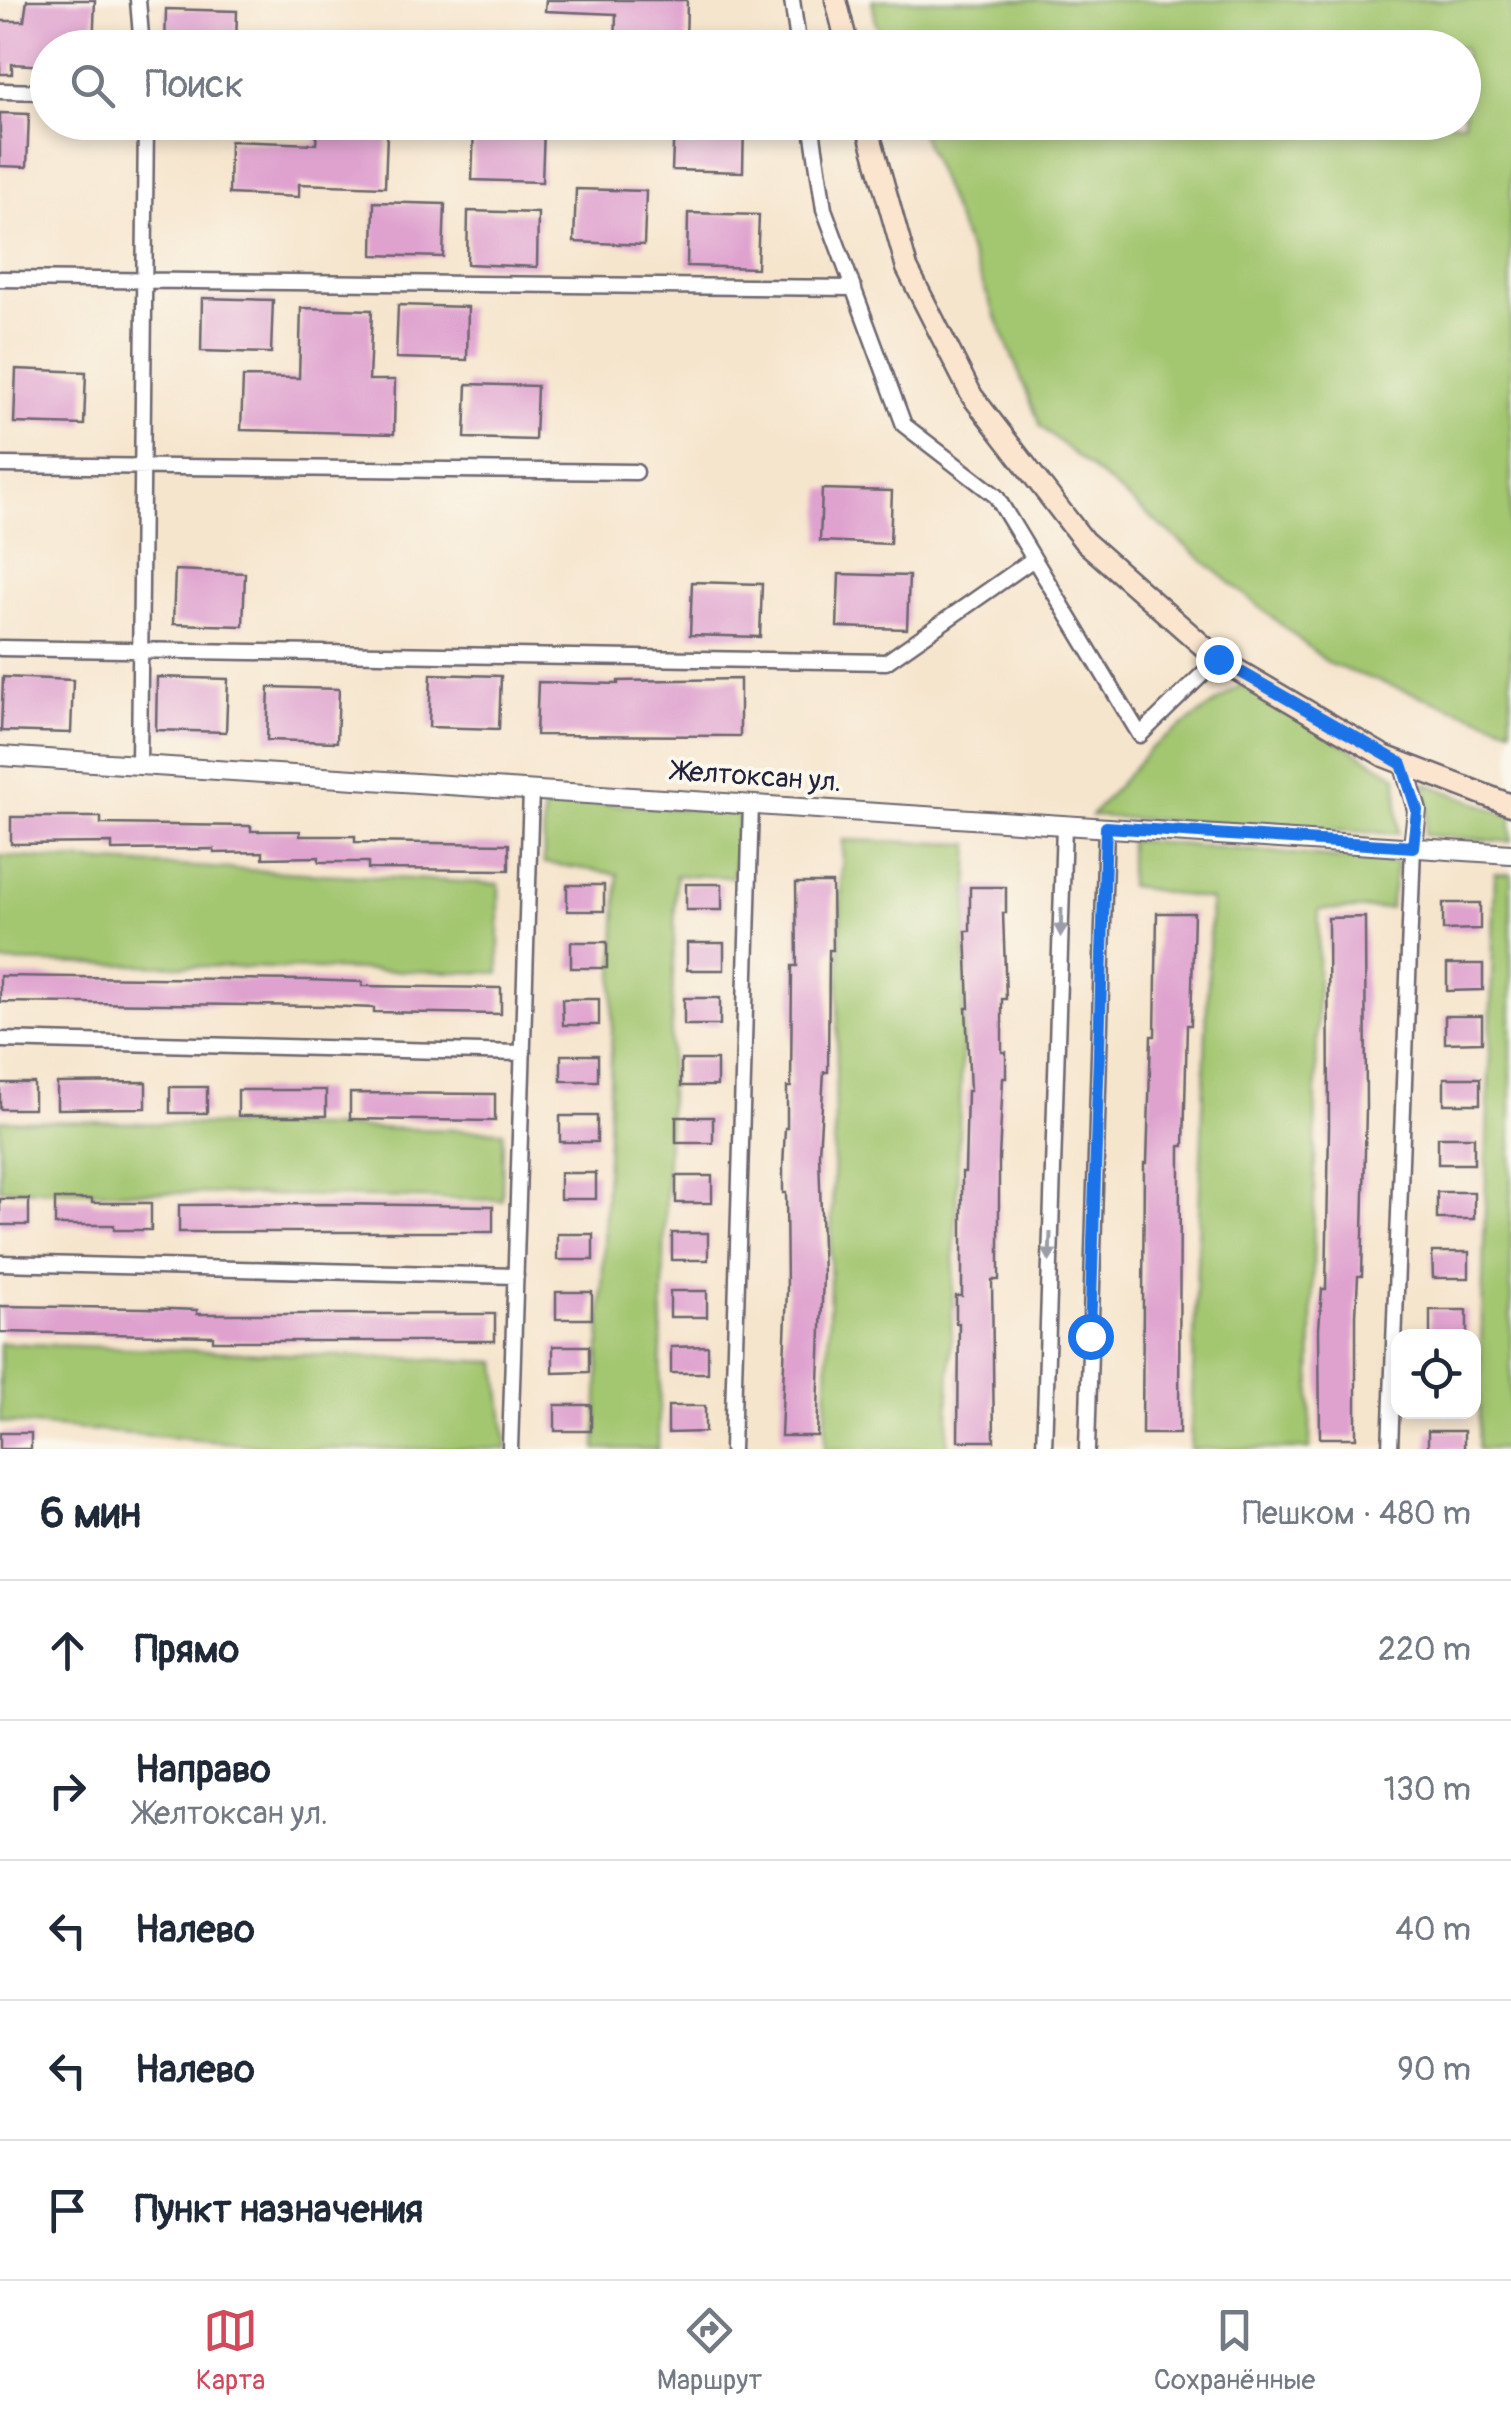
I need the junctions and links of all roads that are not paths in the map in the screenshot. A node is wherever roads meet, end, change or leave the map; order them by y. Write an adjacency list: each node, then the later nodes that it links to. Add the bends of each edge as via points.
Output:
1 (138, 0): 4 (street)
2 (792, 0): 5 (street)
3 (836, 0): 6 (main road)
4 (140, 30)
5 (797, 30)
6 (844, 30)
7 (0, 91): 8 (street)
8 (30, 92)
9 (146, 140): 13 (street)
10 (814, 140): 14 (street, via 824,208)
11 (871, 140): 21 (main road, via 907,268 972,396 1084,542)
12 (0, 279): 13 (street)
13 (145, 280): 14 (street); 16 (street)
14 (854, 288): 18 (street, via 904,425 996,496)
15 (0, 465): 16 (street)
16 (143, 466): 17 (street); 20 (street)
17 (636, 472)
18 (1032, 560): 20 (street, via 886,662); 21 (street, via 1140,735)
19 (0, 648): 20 (street)
20 (141, 650): 24 (street)
21 (1218, 659): 23 (main road)
22 (0, 756): 24 (street, Желтоксан ул.)
23 (1402, 764): 27 (main road); 30 (street, via 1417,810)
24 (140, 765): 25 (street, Желтоксан ул.)
25 (531, 790): 26 (street, Желтоксан ул.); 33 (street)
26 (751, 804): 28 (street, Желтоксан ул.); 37 (street)
27 (1511, 805)
28 (1064, 825): 29 (street, Желтоксан ул.); 38 (street, one-way to 38)
29 (1106, 827): 30 (street, Желтоксан ул.); 39 (street)
30 (1413, 847): 31 (street, Желтоксан ул.); 40 (street)
31 (1511, 854)
32 (0, 1040): 33 (street)
33 (523, 1054): 35 (street)
34 (0, 1263): 35 (street)
35 (516, 1276): 36 (street)
36 (510, 1449)
37 (732, 1449)
38 (1044, 1449)
39 (1087, 1449)
40 (1390, 1449)

